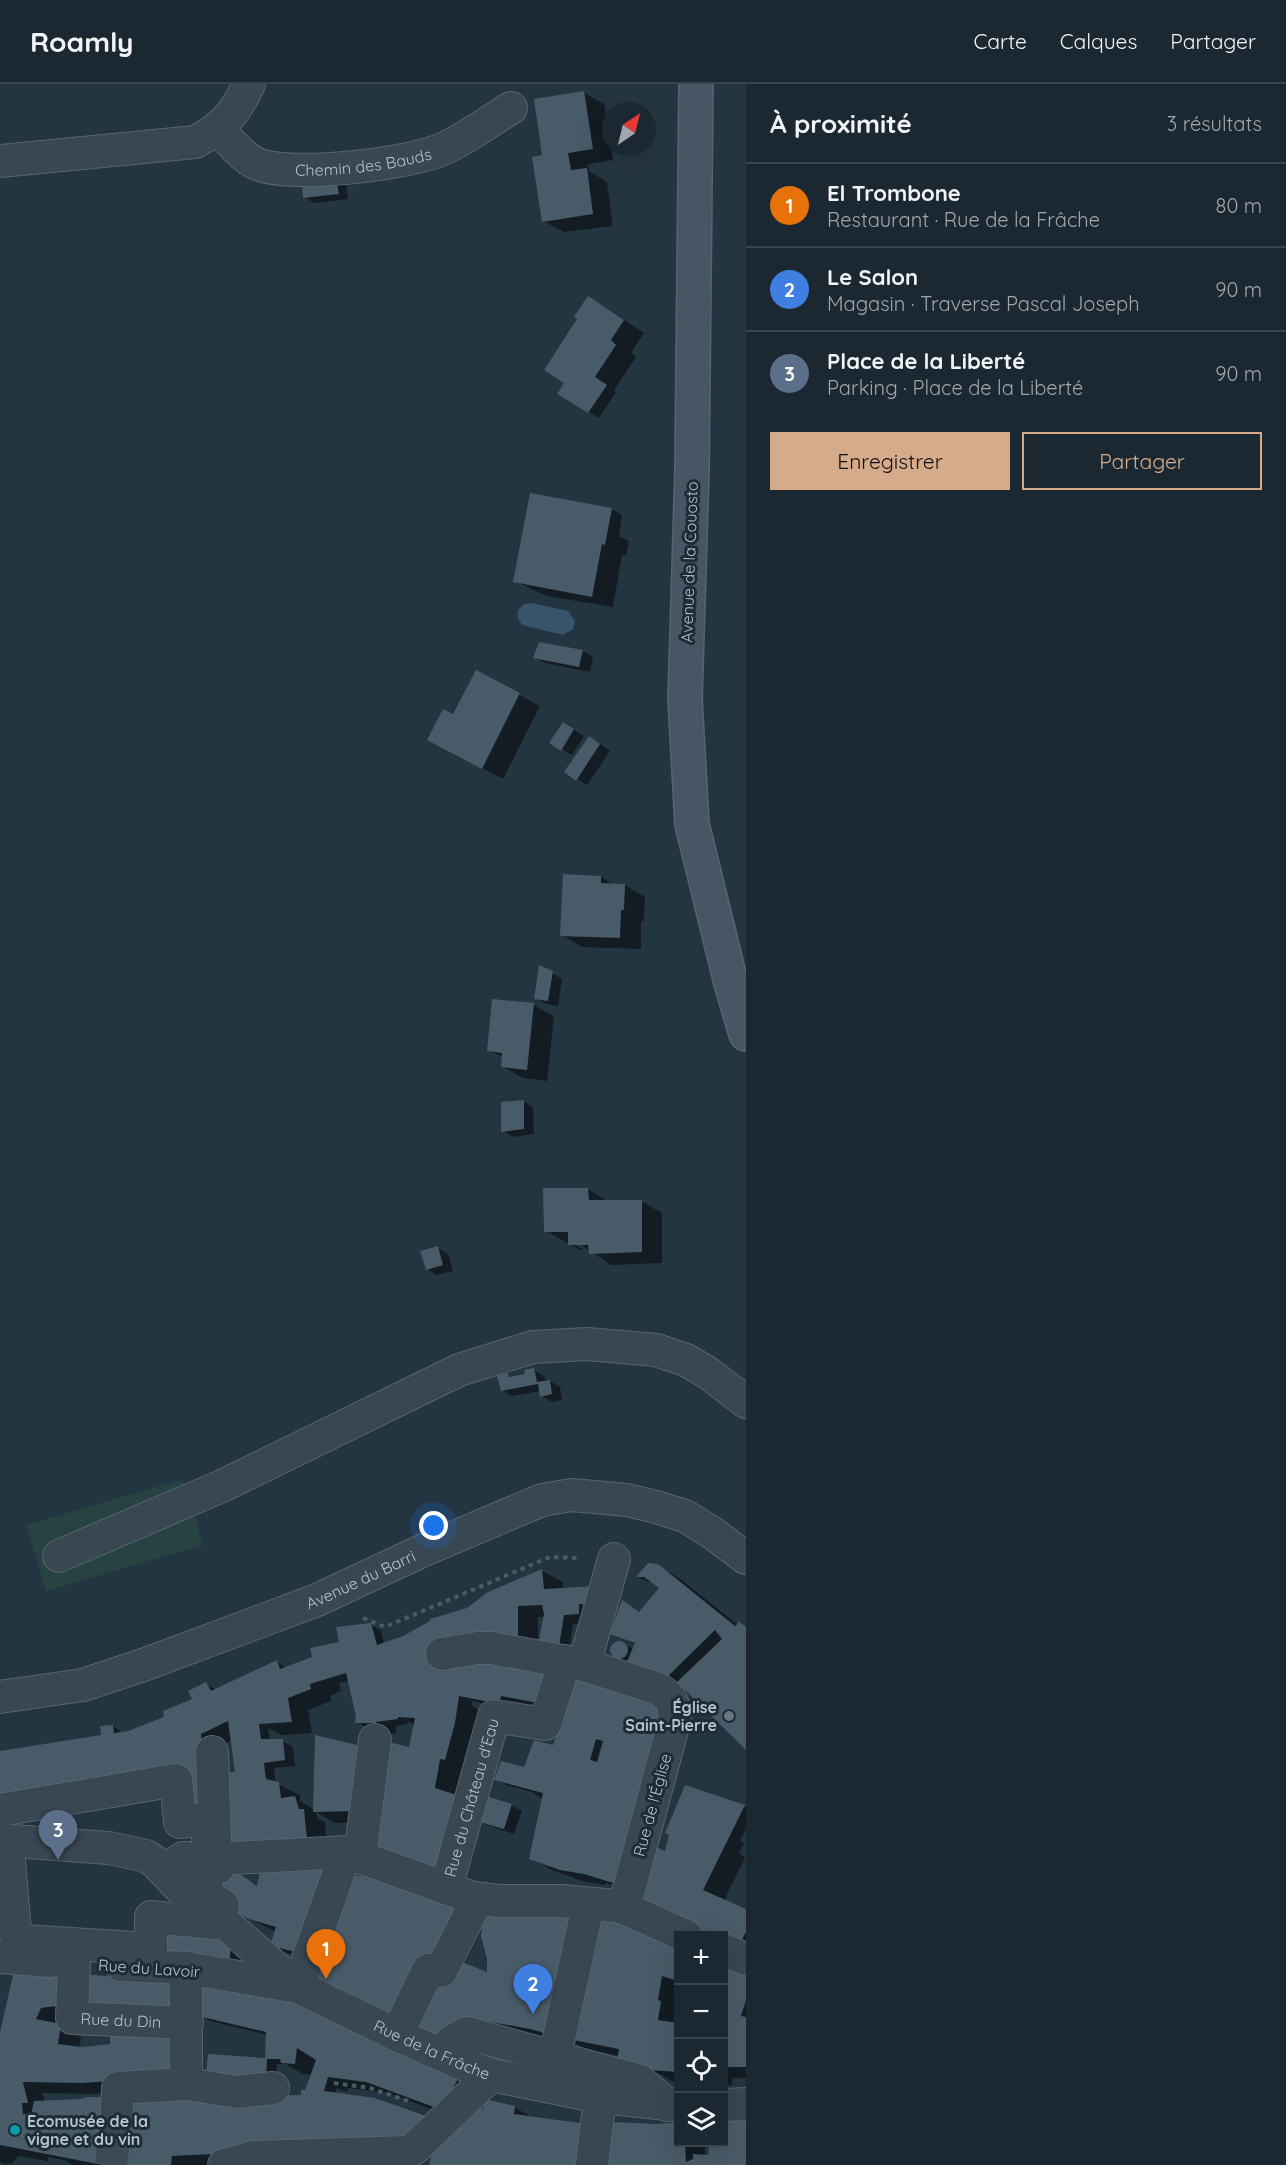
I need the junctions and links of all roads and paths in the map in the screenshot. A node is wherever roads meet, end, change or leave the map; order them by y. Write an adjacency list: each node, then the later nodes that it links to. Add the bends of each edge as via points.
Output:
1 (249, 84): 4 (street, via 242,100)
2 (696, 84): 6 (main road, Avenue de la Couosto, via 692,478 684,699 692,824)
3 (512, 108): 4 (street, Chemin des Bauds, via 445,148 363,167 264,166 246,157)
4 (218, 129): 5 (street, via 195,142)
5 (0, 161)
6 (746, 1034)
7 (746, 1402): 8 (street, via 686,1360 656,1350 587,1344 533,1347 459,1370 222,1486)
8 (60, 1556)
9 (746, 1558): 11 (street, Avenue du Barri, via 685,1516 627,1500 572,1495 518,1509)
10 (614, 1559): 11 (path, via 550,1557 385,1627); 13 (street)
11 (317, 1600): 14 (street, Avenue du Barri, via 83,1685)
12 (442, 1654): 13 (street, via 484,1648)
13 (575, 1663): 23 (street, Rue du Château d'Eau, via 544,1724 494,1716); 25 (street, Rue de l'Église, via 656,1688 673,1702 675,1719)
14 (0, 1697)
15 (375, 1740): 20 (street)
16 (212, 1752): 21 (street)
17 (0, 1809): 21 (street, via 176,1780 180,1822 207,1819)
18 (0, 1840): 22 (street, Rue de la Frâche, via 136,1853 154,1862)
19 (0, 1851): 26 (street, via 9,1861 15,1932 23,1941 151,1949 151,1917 216,1923)
20 (353, 1854): 21 (street); 23 (street); 33 (street)
21 (213, 1859): 22 (street, via 183,1858 172,1869); 26 (street, via 218,1868 208,1872 204,1883 210,1897 223,1906)
22 (174, 1882): 26 (street, Rue de la Frâche)
23 (446, 1888): 25 (street, via 499,1902 562,1901)
24 (473, 1908): 35 (street, via 441,1971 428,1970)
25 (609, 1908): 27 (street); 37 (street, Rue de l'Église)
26 (218, 1917): 33 (street, Rue de la Frâche)
27 (675, 1931)
28 (728, 1952): 30 (street)
29 (0, 1957): 31 (street, Rue du Lavoir)
30 (746, 1959)
31 (74, 1963): 32 (street, Rue du Lavoir); 34 (street, Rue du Din, via 72,2018)
32 (186, 1968): 33 (street, Rue du Lavoir); 34 (street)
33 (298, 1987): 35 (street, Rue de la Frâche)
34 (187, 2023): 40 (street)
35 (397, 2035): 36 (street, Rue de la Frâche)
36 (442, 2054): 37 (street, via 452,2041 467,2033); 38 (street, Rue de la Frâche)
37 (537, 2071): 38 (street, Rue de la Frâche); 42 (street, Rue de la Frâche); 44 (street, via 640,2081)
38 (491, 2075): 46 (street)
39 (334, 2083): 46 (path, via 377,2090)
40 (186, 2084): 41 (street, via 238,2092); 47 (street, via 118,2088)
41 (273, 2088)
42 (600, 2097): 44 (street, Rue de la Frâche); 49 (street)
43 (746, 2104): 45 (street)
44 (673, 2105)
45 (728, 2105)
46 (448, 2116): 48 (street, via 408,2152 254,2157)
47 (116, 2124)
48 (224, 2165)
49 (592, 2165)

